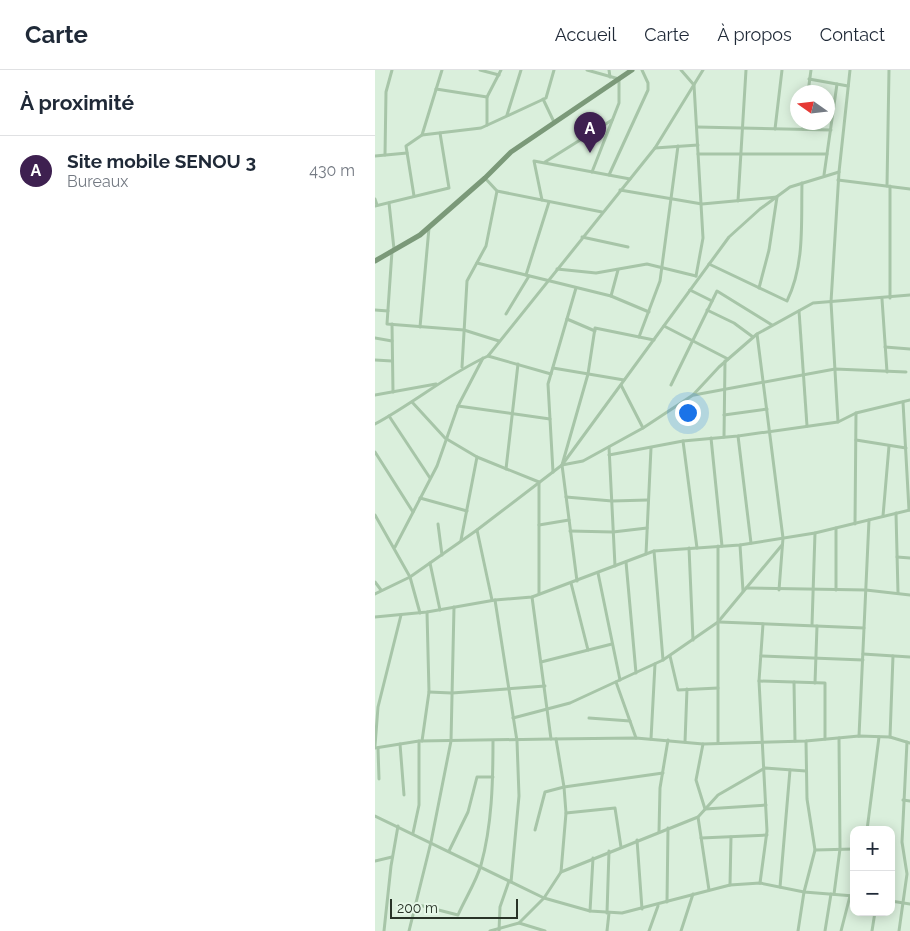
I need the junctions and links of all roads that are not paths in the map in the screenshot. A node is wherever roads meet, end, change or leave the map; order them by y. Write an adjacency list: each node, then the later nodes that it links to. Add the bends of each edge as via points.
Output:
1 (392, 70): 48 (street, via 385,92)
2 (442, 70): 26 (street)
3 (480, 70): 18 (street)
4 (501, 70): 18 (street)
5 (521, 70): 30 (street)
6 (554, 70): 28 (street)
7 (587, 70): 19 (street)
8 (609, 70): 19 (street)
9 (632, 70): 20 (street)
10 (642, 70): 53 (street, via 648,90)
11 (681, 70): 23 (street)
12 (703, 70): 23 (street)
13 (745, 70): 35 (street)
14 (782, 70): 36 (street)
15 (811, 70): 21 (street)
16 (850, 70): 25 (street)
17 (889, 70): 59 (street)
18 (499, 75): 27 (street)
19 (610, 76): 20 (street)
20 (619, 79): 31 (street, via 619,103); 32 (street)
21 (809, 79): 22 (street); 24 (street)
22 (837, 84): 25 (street); 29 (street)
23 (694, 85): 34 (street); 43 (street)
24 (809, 85)
25 (848, 86): 52 (street)
26 (436, 89): 27 (street); 40 (street)
27 (487, 97): 33 (street)
28 (543, 99): 30 (street); 32 (street)
29 (835, 99)
30 (507, 116): 33 (street)
31 (612, 120): 50 (street); 51 (street)
32 (555, 122): 55 (street, via 511,152)
33 (487, 125): 39 (street)
34 (697, 127): 35 (street); 41 (street)
35 (742, 128): 36 (street); 46 (street)
36 (775, 129): 37 (street)
37 (790, 129)
38 (831, 130): 47 (street)
39 (440, 133): 40 (street); 63 (street, via 449,188)
40 (422, 135): 44 (street, via 406,146)
41 (698, 145): 42 (street); 45 (street)
42 (677, 146): 43 (street); 67 (street)
43 (655, 148): 56 (street)
44 (407, 154): 48 (street); 63 (street)
45 (698, 154): 46 (street); 71 (street)
46 (741, 154): 47 (street); 68 (street)
47 (827, 154): 54 (street)
48 (385, 155): 49 (street)
49 (375, 156)
50 (544, 163): 51 (street); 66 (street, via 534,161)
51 (592, 172): 53 (street)
52 (839, 172): 54 (street); 57 (street)
53 (609, 175): 56 (street)
54 (824, 176): 58 (street)
55 (485, 178): 62 (street); 74 (street)
56 (630, 179): 61 (street)
57 (838, 180): 59 (street); 95 (street)
58 (802, 183): 64 (street); 88 (street, via 800,264 795,284 787,301)
59 (888, 186): 60 (street); 92 (street)
60 (910, 189)
61 (620, 190): 67 (street); 73 (street)
62 (497, 191): 66 (street); 79 (street, via 485,246)
63 (414, 196): 70 (street)
64 (777, 197): 68 (street); 80 (street, via 729,237); 88 (street)
65 (375, 199): 72 (street)
66 (542, 200): 69 (street)
67 (671, 200): 71 (street); 81 (street)
68 (738, 201): 71 (street)
69 (549, 202): 73 (street); 84 (street)
70 (389, 203): 72 (street); 77 (street)
71 (701, 204): 85 (street, via 703,238)
72 (376, 206)
73 (602, 212): 75 (street)
74 (429, 227): 77 (street); 106 (street)
75 (582, 237): 76 (street); 82 (street)
76 (628, 247)
77 (393, 250): 78 (street); 98 (street)
78 (375, 261)
79 (476, 263): 84 (street); 107 (street, via 467,281)
80 (709, 264): 85 (street); 88 (street)
81 (662, 268): 83 (street, via 647,264); 85 (street); 100 (street)
82 (557, 269): 83 (street, via 583,273); 86 (street)
83 (619, 270): 91 (street)
84 (527, 276): 86 (street); 101 (street)
85 (698, 276): 89 (street)
86 (547, 281): 87 (street); 115 (street)
87 (576, 288): 91 (street); 102 (street)
88 (759, 288)
89 (690, 290): 94 (street); 105 (street)
90 (910, 295): 92 (street)
91 (611, 296): 100 (street)
92 (890, 298): 93 (street)
93 (882, 299): 95 (street); 117 (street)
94 (712, 301): 97 (street); 104 (street, via 717,291)
95 (831, 302): 99 (street, via 813,303); 127 (street)
96 (375, 310): 98 (street)
97 (707, 310): 111 (street); 116 (street)
98 (388, 311): 103 (street, via 387,324)
99 (799, 311): 104 (street); 132 (street)
100 (649, 312): 110 (street)
101 (506, 314)
102 (567, 319): 108 (street); 126 (street)
103 (392, 324): 106 (street); 114 (street)
104 (773, 325): 109 (street)
105 (664, 326): 113 (street); 116 (street)
106 (419, 327): 107 (street)
107 (464, 330): 115 (street); 125 (street)
108 (595, 331): 110 (street, via 595,328); 131 (street)
109 (757, 334): 111 (street); 134 (street)
110 (639, 337): 113 (street)
111 (753, 337): 122 (street)
112 (375, 338): 114 (street)
113 (654, 340): 133 (street)
114 (392, 341): 123 (street)
115 (499, 341): 119 (street)
116 (692, 341): 122 (street); 137 (street)
117 (885, 347): 118 (street); 128 (street)
118 (910, 349)
119 (488, 356): 120 (street); 124 (street)
120 (483, 358): 125 (street); 145 (street)
121 (375, 360): 123 (street)
122 (726, 360): 138 (street); 141 (street)
123 (392, 361): 139 (street)
124 (518, 364): 130 (street); 148 (street)
125 (462, 367): 135 (street)
126 (553, 368): 130 (street); 131 (street)
127 (835, 369): 128 (street); 132 (street); 152 (street)
128 (887, 372): 129 (street)
129 (906, 372)
130 (551, 374): 151 (street, via 548,384)
131 (588, 374): 133 (street); 170 (street)
132 (803, 374): 134 (street); 154 (street)
133 (624, 380): 136 (street)
134 (764, 381): 138 (street); 146 (street)
135 (438, 384): 139 (street); 143 (street)
136 (621, 385): 155 (street); 170 (street)
137 (671, 386)
138 (725, 390): 141 (street); 149 (street)
139 (393, 392): 140 (street)
140 (375, 395)
141 (693, 395): 155 (street)
142 (910, 400): 144 (street)
143 (412, 402): 150 (street); 159 (street)
144 (903, 402): 147 (street); 166 (street)
145 (459, 406): 148 (street); 159 (street)
146 (767, 409): 149 (street); 156 (street)
147 (856, 413): 152 (street); 161 (street)
148 (513, 414): 151 (street); 171 (street)
149 (724, 415): 158 (street)
150 (389, 416): 153 (street); 173 (street)
151 (550, 419): 172 (street)
152 (838, 422): 154 (street)
153 (375, 424)
154 (807, 426): 156 (street)
155 (643, 428): 164 (street)
156 (769, 432): 157 (street); 196 (street)
157 (738, 436): 158 (street); 198 (street)
158 (724, 437): 160 (street)
159 (445, 438): 169 (street); 173 (street)
160 (711, 438): 162 (street); 201 (street)
161 (856, 440): 163 (street); 188 (street)
162 (683, 441): 165 (street); 204 (street)
163 (889, 446): 166 (street); 184 (street)
164 (609, 447): 168 (street); 170 (street, via 583,461)
165 (651, 448): 168 (street); 177 (street)
166 (906, 448): 179 (street)
167 (375, 452): 181 (street)
168 (609, 455): 178 (street)
169 (477, 457): 171 (street); 180 (street)
170 (562, 465): 172 (street); 175 (street)
171 (506, 469): 174 (street)
172 (553, 472): 174 (street)
173 (430, 478): 176 (street)
174 (539, 482): 189 (street); 192 (street)
175 (566, 497): 178 (street); 185 (street)
176 (420, 498): 180 (street); 181 (street)
177 (648, 500): 178 (street); 190 (street)
178 (611, 502): 194 (street)
179 (909, 510): 182 (street)
180 (467, 511): 197 (street)
181 (413, 512): 202 (street)
182 (896, 513): 184 (street); 208 (street)
183 (375, 515): 202 (street)
184 (883, 516): 186 (street)
185 (569, 520): 189 (street); 193 (street)
186 (869, 520): 188 (street); 223 (street)
187 (438, 524): 207 (street)
188 (855, 524): 191 (street)
189 (539, 525): 227 (street)
190 (647, 528): 194 (street); 206 (street)
191 (836, 528): 195 (street); 222 (street)
192 (477, 530): 197 (street); 230 (street)
193 (571, 530): 194 (street); 215 (street)
194 (613, 532): 212 (street)
195 (815, 533): 196 (street); 221 (street)
196 (783, 538): 198 (street); 200 (street)
197 (461, 541): 207 (street)
198 (751, 543): 199 (street)
199 (740, 545): 201 (street); 224 (street)
200 (782, 545): 218 (street); 220 (street)
201 (720, 546): 204 (street); 237 (street)
202 (395, 547): 214 (street)
203 (689, 548): 204 (street); 205 (street); 242 (street)
204 (697, 548)
205 (654, 551): 206 (street); 250 (street)
206 (646, 554): 210 (street)
207 (442, 555): 211 (street)
208 (897, 557): 209 (street); 225 (street)
209 (910, 558)
210 (626, 562): 212 (street); 255 (street)
211 (430, 563): 214 (street); 232 (street)
212 (615, 566): 213 (street)
213 (598, 572): 215 (street); 243 (street)
214 (410, 577): 219 (street); 234 (street)
215 (577, 581): 217 (street)
216 (375, 582): 219 (street)
217 (571, 583): 227 (street); 244 (street)
218 (746, 588): 220 (street); 224 (street)
219 (381, 590): 226 (street)
220 (779, 590): 221 (street)
221 (813, 590): 222 (street); 239 (street)
222 (836, 590): 223 (street)
223 (866, 590): 225 (street); 241 (street)
224 (743, 592): 237 (street)
225 (898, 593): 228 (street)
226 (375, 594)
227 (539, 594): 229 (street)
228 (910, 595)
229 (531, 597): 230 (street); 253 (street)
230 (493, 600): 231 (street); 262 (street)
231 (454, 607): 232 (street); 265 (street)
232 (440, 610): 233 (street)
233 (427, 612): 234 (street); 264 (street)
234 (420, 613): 235 (street)
235 (401, 615): 236 (street); 266 (street)
236 (375, 617)
237 (718, 622): 238 (street); 242 (street); 261 (street)
238 (763, 624): 239 (street); 247 (street)
239 (812, 625): 240 (street)
240 (817, 626): 241 (street); 251 (street)
241 (864, 628): 245 (street)
242 (693, 640): 246 (street)
243 (613, 644): 244 (street); 256 (street)
244 (588, 650): 253 (street)
245 (863, 654): 248 (street); 252 (street)
246 (670, 656): 250 (street); 263 (street, via 678,690)
247 (761, 656): 251 (street); 257 (street)
248 (893, 656): 249 (street); 273 (street)
249 (910, 657)
250 (663, 660): 254 (street)
251 (816, 660): 252 (street); 259 (street)
252 (863, 660): 271 (street)
253 (541, 662): 260 (street)
254 (655, 664): 255 (street); 277 (street)
255 (636, 673): 256 (street)
256 (618, 681): 267 (street); 270 (street)
257 (759, 681): 258 (street); 284 (street)
258 (793, 682): 259 (street); 285 (street)
259 (815, 683): 278 (street, via 825,683)
260 (545, 686): 262 (street); 267 (street)
261 (718, 688): 263 (street); 289 (street)
262 (509, 689): 265 (street); 268 (street)
263 (687, 689): 287 (street)
264 (429, 692): 265 (street); 280 (street)
265 (452, 693): 281 (street)
266 (377, 707): 292 (street)
267 (549, 709): 268 (street); 276 (street)
268 (513, 718): 283 (street)
269 (589, 718): 270 (street)
270 (630, 721): 274 (street)
271 (859, 736): 272 (street); 275 (street)
272 (879, 737): 273 (street); 309 (street)
273 (890, 737): 288 (street)
274 (636, 738): 276 (street); 277 (street)
275 (839, 738): 278 (street); 320 (street)
276 (553, 739): 283 (street); 299 (street)
277 (651, 739): 279 (street)
278 (825, 739): 286 (street)
279 (668, 740): 287 (street); 296 (street)
280 (421, 741): 281 (street); 290 (street); 313 (street, via 419,805)
281 (451, 741): 282 (street); 318 (street)
282 (493, 741): 283 (street); 297 (street)
283 (517, 741): 330 (street, via 519,796)
284 (763, 741): 285 (street); 289 (street); 293 (street)
285 (795, 741): 286 (street)
286 (806, 741): 295 (street)
287 (685, 742): 291 (street)
288 (909, 742): 301 (street)
289 (718, 743): 291 (street)
290 (400, 744): 292 (street); 300 (street)
291 (703, 744): 304 (street, via 696,780)
292 (376, 747): 298 (street)
293 (765, 768): 294 (street); 303 (street); 304 (street, via 718,795)
294 (790, 770): 295 (street); 333 (street)
295 (806, 771): 322 (street)
296 (663, 773): 299 (street); 312 (street)
297 (493, 777): 323 (street, via 477,777 468,812); 328 (street)
298 (379, 779)
299 (564, 787): 305 (street); 311 (street, via 542,794)
300 (404, 795)
301 (903, 800): 302 (street); 343 (street, via 902,842 907,874)
302 (910, 800)
303 (766, 805): 304 (street); 314 (street)
304 (705, 809): 307 (street)
305 (566, 813): 319 (street, via 615,808); 329 (street)
306 (375, 816): 308 (street)
307 (698, 816): 310 (street); 316 (street)
308 (398, 826): 313 (street); 325 (street)
309 (868, 826)
310 (668, 828): 312 (street); 341 (street)
311 (535, 830)
312 (659, 832): 317 (street)
313 (413, 833): 318 (street)
314 (767, 835): 315 (street); 331 (street)
315 (731, 837): 316 (street); 332 (street)
316 (701, 838): 334 (street)
317 (637, 840): 319 (street); 347 (street)
318 (431, 842): 323 (street); 344 (street)
319 (621, 847): 324 (street)
320 (840, 849): 321 (street); 322 (street); 337 (street)
321 (850, 849)
322 (815, 850): 335 (street)
323 (449, 851): 328 (street)
324 (609, 851): 326 (street); 349 (street)
325 (392, 858): 327 (street); 353 (street)
326 (593, 858): 329 (street); 348 (street)
327 (375, 861)
328 (481, 867): 330 (street); 344 (street, via 458,915)
329 (561, 872): 339 (street)
330 (510, 881): 339 (street); 352 (street, via 500,907)
331 (760, 883): 332 (street); 333 (street)
332 (730, 885): 334 (street)
333 (779, 887): 335 (street)
334 (709, 890): 336 (street)
335 (804, 892): 337 (street); 360 (street)
336 (693, 893): 341 (street); 359 (street)
337 (833, 894): 338 (street); 361 (street)
338 (850, 896)
339 (544, 898): 348 (street); 351 (street)
340 (895, 901): 343 (street)
341 (667, 902): 346 (street)
342 (850, 902): 362 (street)
343 (903, 902): 345 (street); 364 (street)
344 (415, 904): 354 (street)
345 (910, 904)
346 (658, 905): 347 (street); 358 (street)
347 (642, 909): 349 (street)
348 (590, 912): 349 (street)
349 (608, 913): 357 (street)
350 (874, 916): 363 (street)
351 (519, 923): 352 (street); 356 (street)
352 (499, 930): 355 (street)
353 (384, 931)
354 (409, 931)
355 (489, 931)
356 (545, 931)
357 (607, 931)
358 (649, 931)
359 (681, 931)
360 (798, 931)
361 (825, 931)
362 (841, 931)
363 (872, 931)
364 (899, 931)

